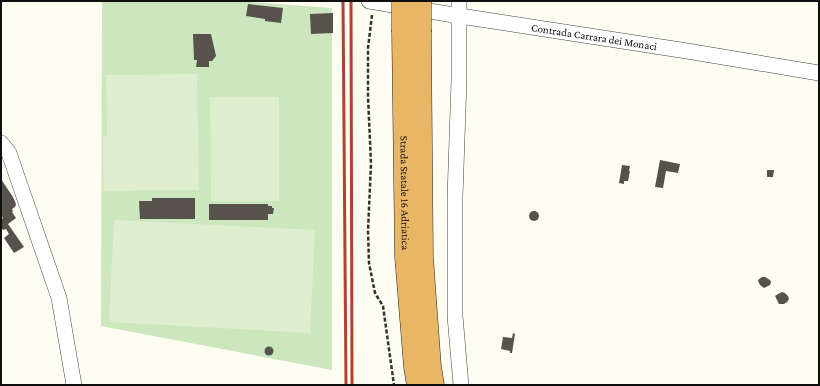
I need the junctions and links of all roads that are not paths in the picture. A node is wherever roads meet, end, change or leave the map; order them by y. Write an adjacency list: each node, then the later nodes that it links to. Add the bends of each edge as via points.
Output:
1 (402, 1): 6 (highway, Strada Statale 16 Adriatica, bridge)
2 (420, 1): 6 (highway, Strada Statale 16 Adriatica, bridge)
3 (459, 1): 5 (street)
4 (374, 2): 5 (street, Contrada Carrara dei Monaci)
5 (460, 16): 7 (street, Contrada Carrara dei Monaci); 12 (street, via 456,316)
6 (411, 32): 10 (highway, Strada Statale 16 Adriatica, via 406,257); 11 (highway, Strada Statale 16 Adriatica, via 422,258)
7 (819, 73)
8 (1, 142): 9 (street, via 9,153 59,298)
9 (74, 385)
10 (418, 385)
11 (433, 385)
12 (461, 385)

